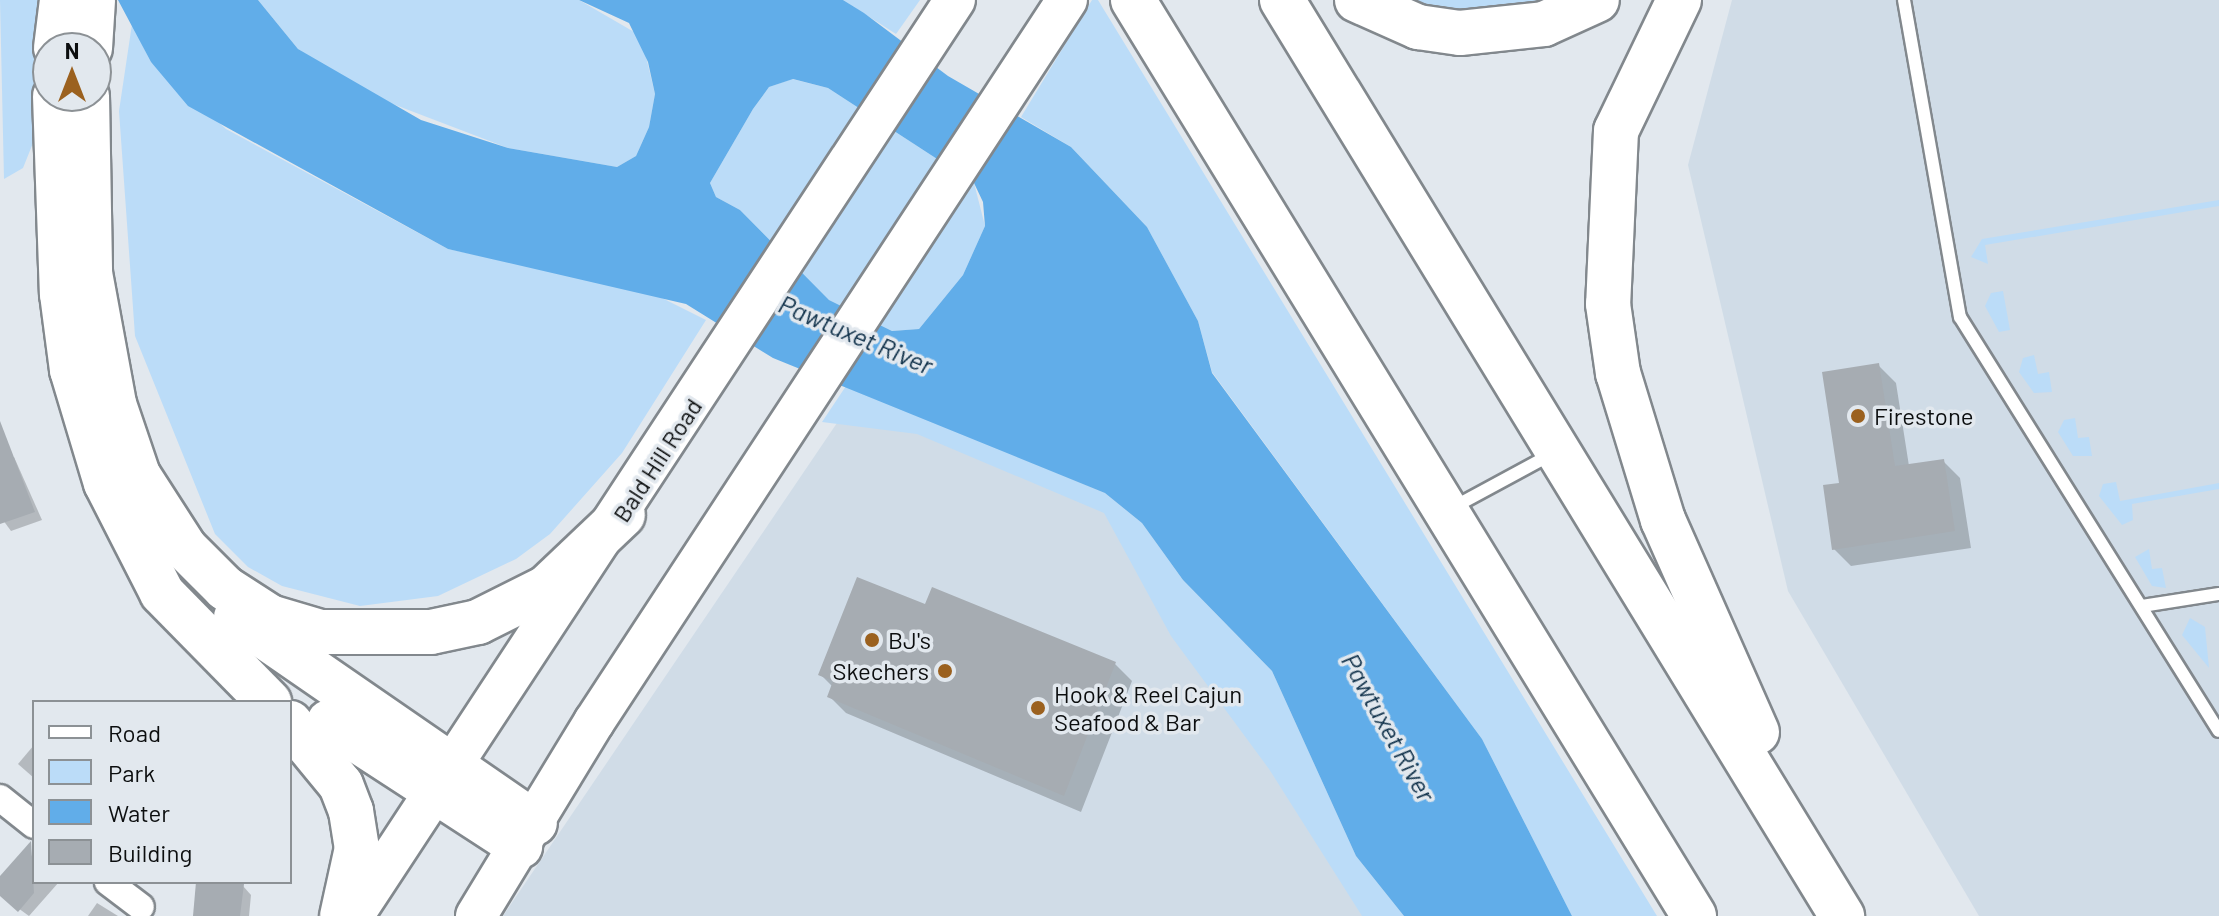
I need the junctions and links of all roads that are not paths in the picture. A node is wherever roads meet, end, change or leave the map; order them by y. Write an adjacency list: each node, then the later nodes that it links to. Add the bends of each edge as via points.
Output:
1 (62, 0): 11 (highway)
2 (93, 0): 12 (highway)
3 (955, 0): 17 (main road, Bald Hill Road)
4 (1067, 0): 28 (main road)
5 (1282, 0): 15 (highway)
6 (1357, 0): 7 (highway, via 1418,27 1460,33 1544,24)
7 (1597, 0)
8 (1679, 0): 36 (highway, via 1616,131 1605,237 1618,373 1669,533)
9 (1904, 0): 20 (lane, via 1960,317)
10 (1140, 10): 16 (highway)
11 (58, 32)
12 (91, 32)
13 (55, 112): 21 (highway, via 54,212 72,370 130,541 162,593)
14 (88, 112): 18 (highway, via 98,338 138,475)
15 (1557, 451): 16 (lane); 35 (highway)
16 (1446, 511): 34 (highway)
17 (623, 515): 18 (highway, via 546,588 478,622 431,632 320,632 270,617 225,588); 25 (main road, Bald Hill Road)
18 (185, 548): 25 (highway, via 218,602)
19 (2219, 594): 20 (lane)
20 (2142, 606): 24 (lane)
21 (205, 637): 22 (highway); 25 (highway)
22 (267, 700)
23 (292, 725): 31 (highway, via 341,785 351,811 357,848)
24 (2219, 731)
25 (446, 783): 28 (highway); 32 (main road, Bald Hill Road)
26 (3, 808): 27 (street)
27 (32, 824)
28 (528, 834): 33 (main road)
29 (111, 884): 30 (street)
30 (141, 907)
31 (342, 916)
32 (353, 916)
33 (476, 916)
34 (1694, 916)
35 (1842, 916)
36 (1849, 916)

